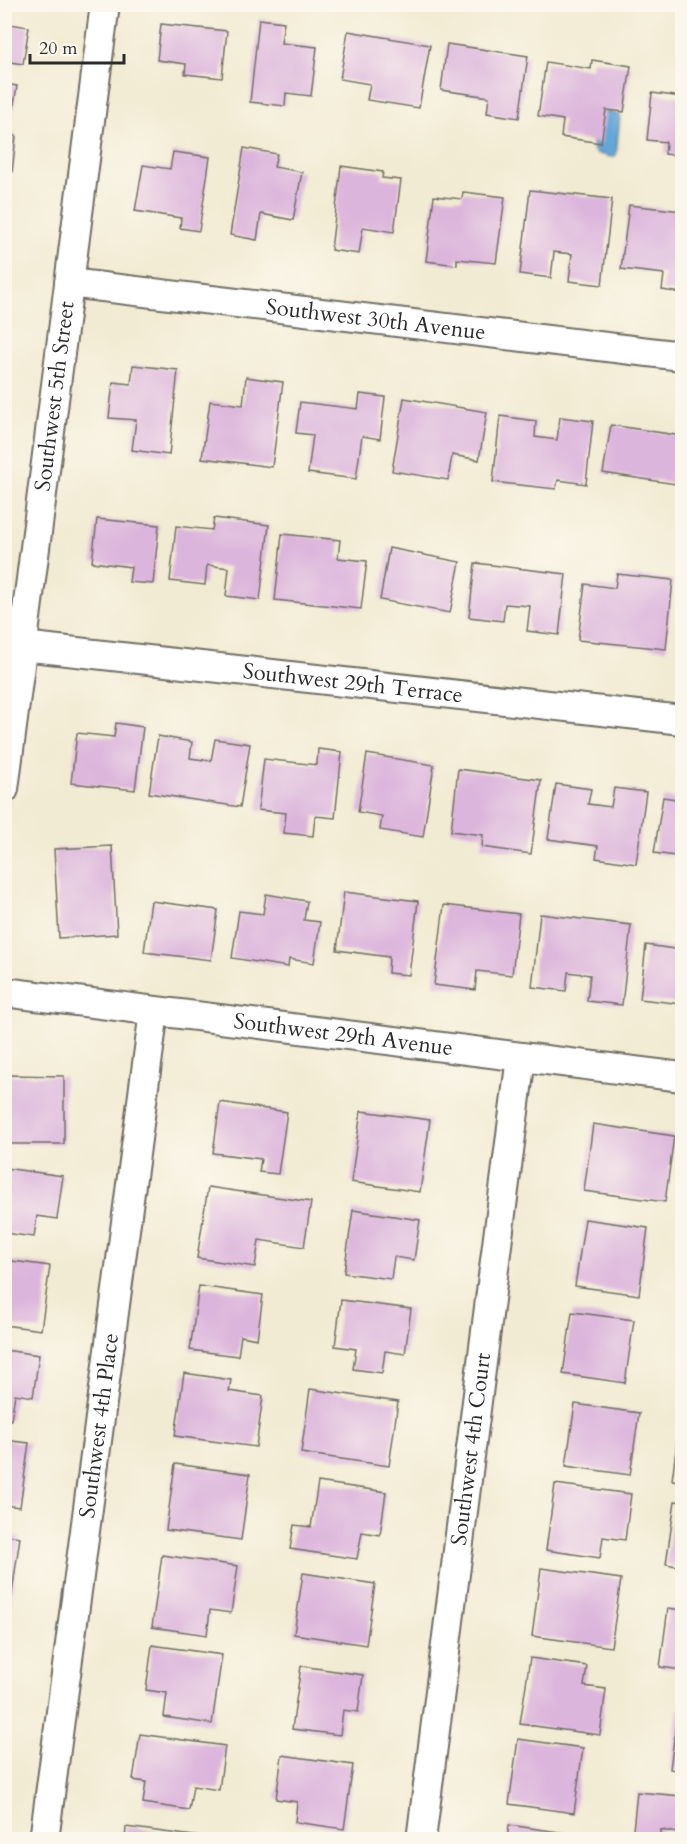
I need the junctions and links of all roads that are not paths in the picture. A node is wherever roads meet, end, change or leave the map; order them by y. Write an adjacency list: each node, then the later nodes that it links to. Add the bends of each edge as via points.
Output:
1 (105, 4): 2 (street, Southwest 5th Street)
2 (69, 283): 3 (street, Southwest 30th Avenue); 4 (street, Southwest 5th Street)
3 (682, 356)
4 (23, 646): 5 (street, Southwest 29th Terrace); 6 (street, Southwest 5th Street)
5 (682, 720)
6 (4, 789)
7 (4, 992): 8 (street, Southwest 29th Avenue)
8 (154, 1011): 9 (street, Southwest 29th Avenue); 11 (street, Southwest 4th Place)
9 (521, 1057): 10 (street, Southwest 29th Avenue); 12 (street, Southwest 4th Court)
10 (682, 1077)
11 (44, 1839)
12 (422, 1839)

